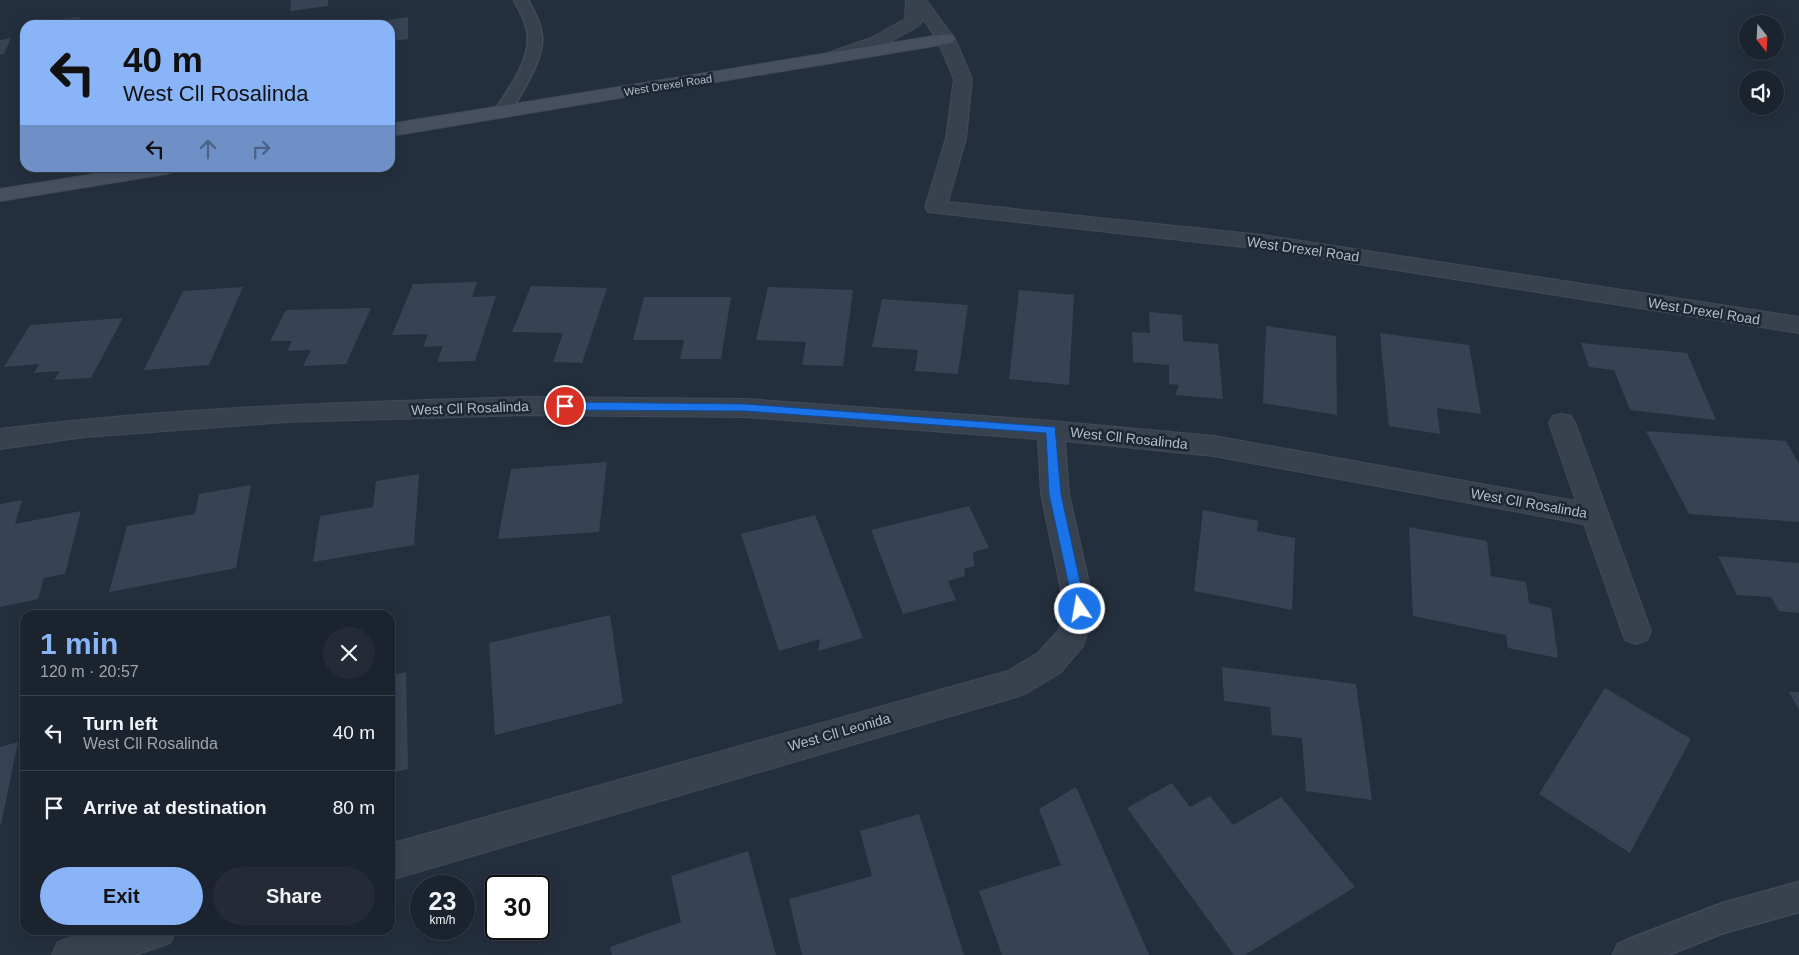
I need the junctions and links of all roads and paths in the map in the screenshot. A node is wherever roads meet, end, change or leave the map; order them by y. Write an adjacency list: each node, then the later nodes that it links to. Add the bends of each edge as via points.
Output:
1 (521, 0): 5 (lane, via 535,39 525,73)
2 (916, 0): 3 (street); 4 (street, via 914,21 877,42)
3 (946, 39): 4 (street, West Drexel Road); 9 (street, West Drexel Road, via 963,79 956,138 936,207 1262,242)
4 (831, 58): 5 (street, West Drexel Road)
5 (502, 112): 6 (street, West Drexel Road)
6 (395, 129)
7 (141, 172): 8 (street)
8 (0, 195)
9 (1799, 325)
10 (1562, 423): 13 (street, West Cll Rosalinda)
11 (1051, 430): 12 (street, West Cll Rosalinda, via 745,408 525,406 286,413 85,428); 13 (street, West Cll Rosalinda, via 1214,446); 15 (street, West Cll Leonida, via 1055,494 1080,609 1072,637 1048,663 1016,682)
12 (0, 439)
13 (1594, 515): 14 (street, West Cll Rosalinda)
14 (1636, 631)
15 (395, 861)
16 (1799, 897): 19 (lane, via 1723,918)
17 (140, 935): 18 (street)
18 (71, 955)
19 (1629, 955)

